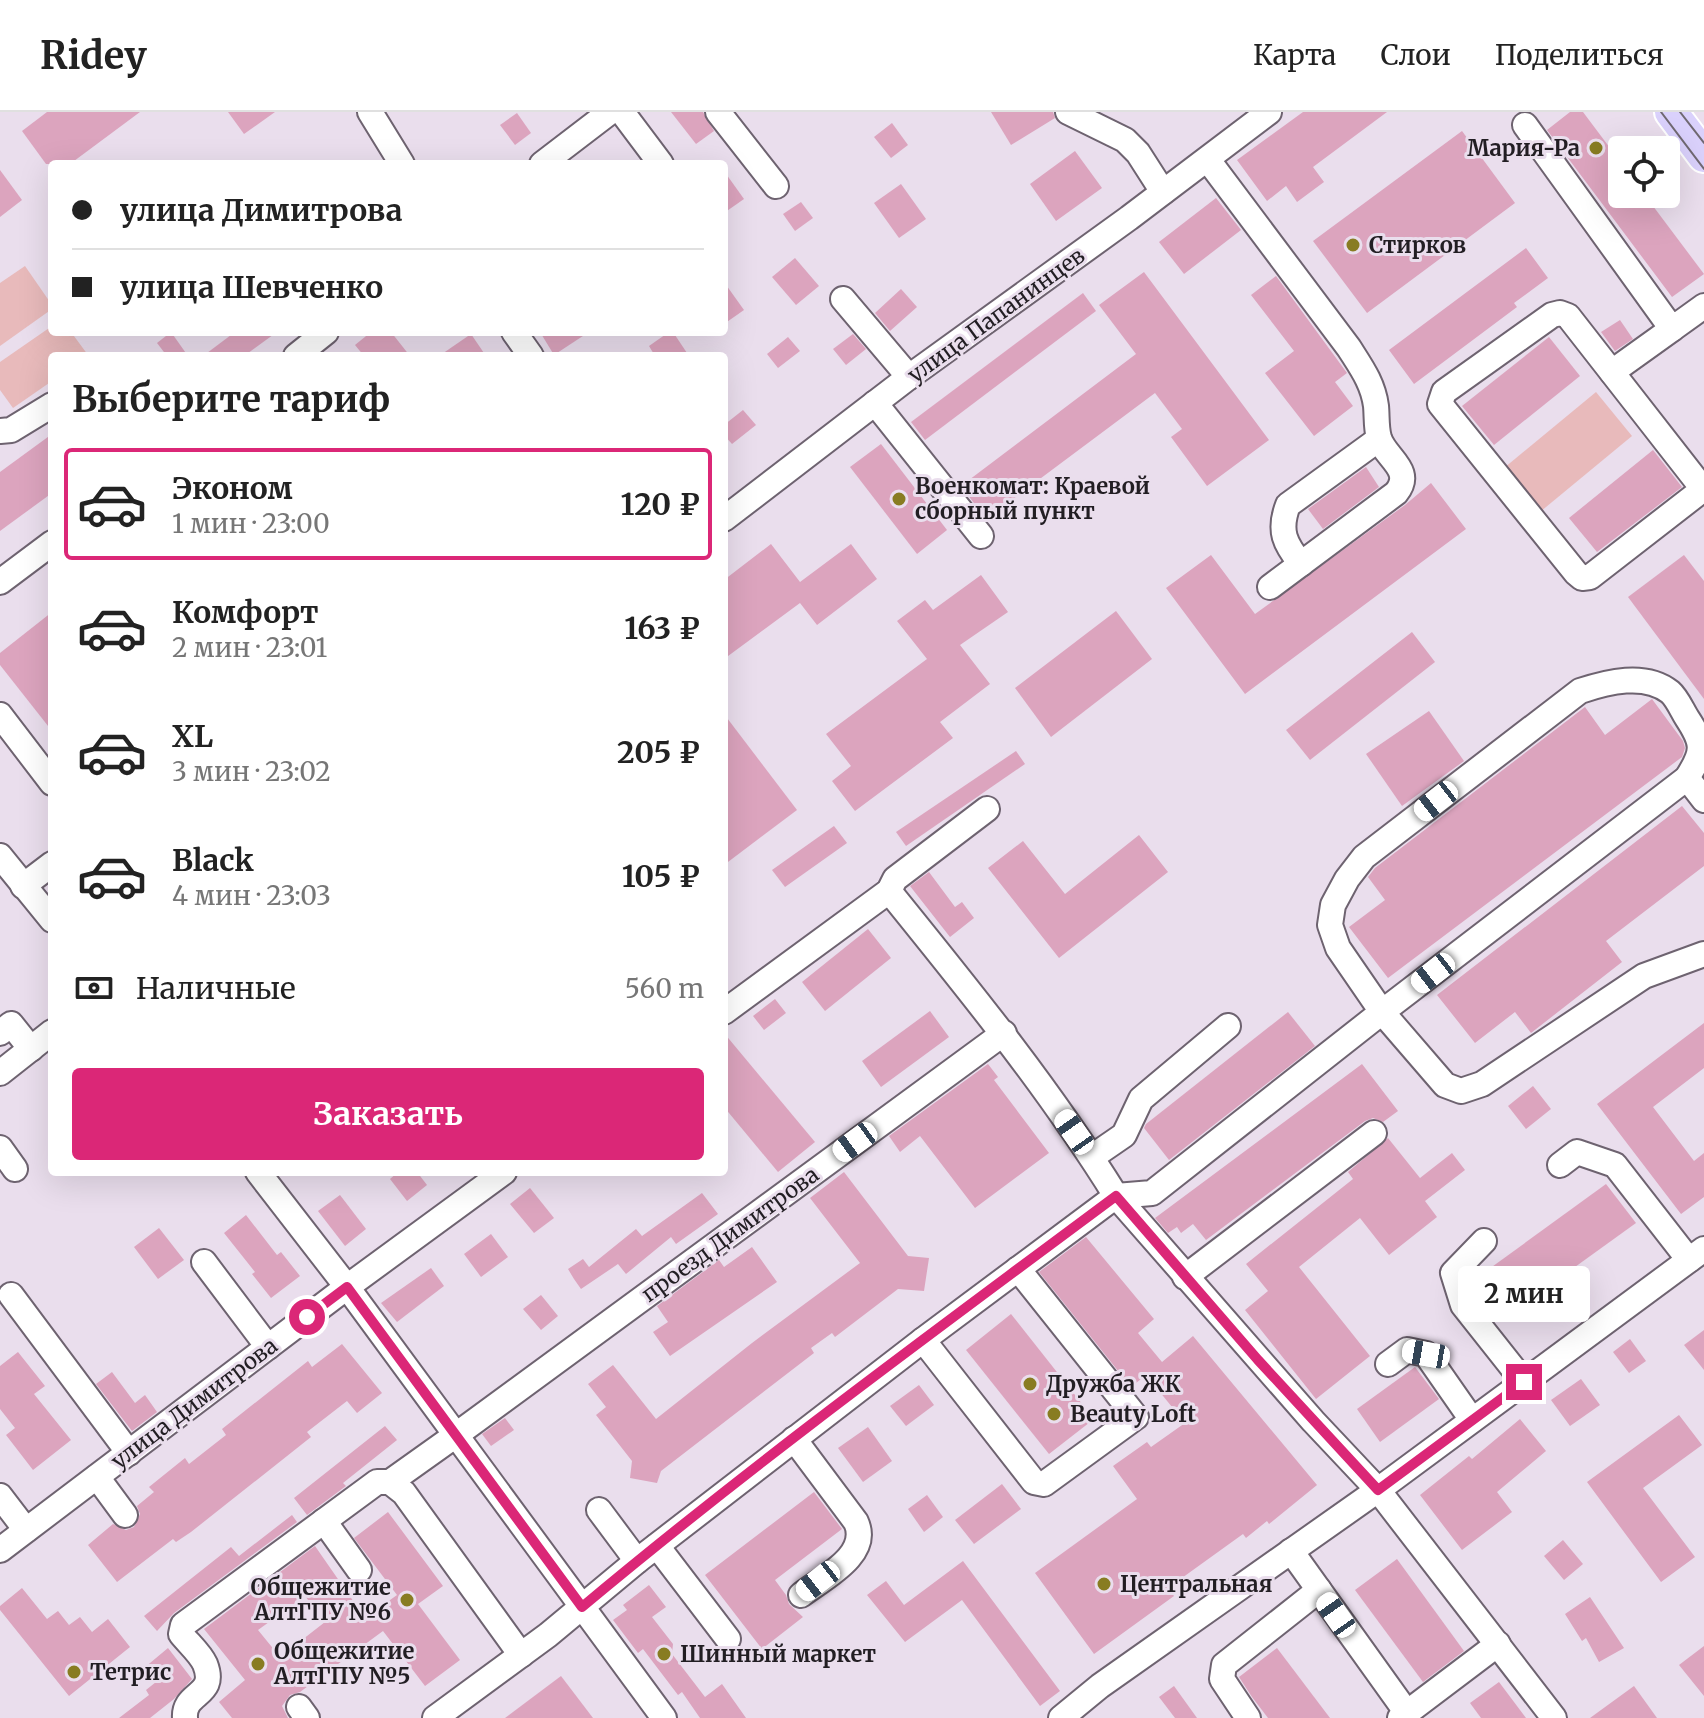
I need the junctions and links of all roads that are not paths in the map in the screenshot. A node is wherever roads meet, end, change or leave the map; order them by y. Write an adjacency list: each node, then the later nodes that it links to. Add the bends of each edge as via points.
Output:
1 (370, 112): 10 (street)
2 (610, 112): 11 (street)
3 (622, 112): 12 (street)
4 (718, 112): 14 (street)
5 (1068, 112): 15 (street, via 1125,140)
6 (1269, 112): 13 (street, улица Папанинцев)
7 (1671, 112): 9 (main road)
8 (1525, 125): 18 (street)
9 (1704, 156)
10 (400, 160)
11 (547, 160)
12 (658, 160)
13 (1208, 160): 15 (street, улица Папанинцев); 26 (street, via 1369,378)
14 (776, 186)
15 (1163, 192): 22 (street, улица Папанинцев)
16 (843, 299): 22 (street)
17 (1704, 306): 18 (street)
18 (1672, 329): 21 (street)
19 (321, 336): 20 (street)
20 (301, 352)
21 (1612, 372): 21 (street, via 1700,489 1590,577 1582,578 1440,400 1444,392 1555,314 1568,316)
22 (909, 377): 23 (street, улица Папанинцев)
23 (875, 403): 27 (street, улица Папанинцев); 28 (street)
24 (48, 407): 25 (street)
25 (0, 431)
26 (1379, 439): 30 (street, via 1288,505 1282,532); 30 (street, via 1400,467 1400,488)
27 (728, 516)
28 (981, 536)
29 (48, 546): 31 (street)
30 (1301, 564): 32 (street)
31 (0, 582)
32 (1270, 587)
33 (0, 715): 34 (street)
34 (48, 778)
35 (1687, 778): 36 (street); 45 (street); 45 (street, via 1701,737 1670,693 1650,684 1611,681 1580,691 1507,745 1364,857 1333,905 1330,925 1338,948)
36 (1704, 800)
37 (987, 809): 41 (street, via 895,879)
38 (0, 856): 40 (street)
39 (48, 867): 40 (street)
40 (23, 886): 42 (street)
41 (889, 891): 44 (street); 48 (street)
42 (48, 915)
43 (1704, 954): 45 (street, via 1644,976 1482,1084 1461,1091 1445,1085)
44 (728, 1009)
45 (1382, 1012): 59 (street, via 1152,1193)
46 (1228, 1026): 54 (street, via 1141,1099 1124,1135)
47 (0, 1033): 50 (street, via 11,1024)
48 (1004, 1033): 54 (street); 72 (street, проезд Димитрова)
49 (48, 1035): 50 (street)
50 (31, 1049): 51 (street)
51 (0, 1073)
52 (1374, 1133): 64 (street)
53 (0, 1148): 56 (street)
54 (1092, 1157): 59 (street)
55 (1560, 1165): 61 (street, via 1577,1152 1615,1165)
56 (15, 1169)
57 (261, 1176): 65 (street)
58 (499, 1176): 65 (street, улица Димитрова)
59 (1116, 1196): 63 (street); 64 (street)
60 (1484, 1241): 70 (street, via 1453,1273 1463,1305)
61 (1697, 1255): 70 (street)
62 (204, 1262): 68 (street)
63 (1018, 1269): 67 (street); 67 (street, via 1136,1417 1044,1484 1034,1482)
64 (1185, 1277): 77 (street)
65 (347, 1287): 68 (street, улица Димитрова); 72 (street)
66 (11, 1295): 74 (street)
67 (923, 1340): 73 (street)
68 (268, 1347): 74 (street, улица Димитрова)
69 (1388, 1364): 71 (street, via 1407,1350 1426,1354)
70 (1524, 1382): 71 (street)
71 (1472, 1420): 77 (street)
72 (456, 1435): 76 (street, проезд Димитрова); 90 (street)
73 (794, 1439): 83 (street); 89 (street, via 856,1522 860,1535 854,1554)
74 (129, 1453): 75 (street, улица Димитрова)
75 (97, 1477): 80 (street); 82 (street, улица Димитрова)
76 (390, 1482): 81 (street, проезд Димитрова, via 377,1482); 93 (street, via 404,1493)
77 (1378, 1490): 85 (street); 92 (street)
78 (0, 1496): 82 (street)
79 (599, 1510): 86 (street)
80 (125, 1515)
81 (324, 1521): 87 (street); 95 (street, проезд Димитрова, via 183,1625 181,1634 204,1662 208,1681 206,1689 189,1701)
82 (26, 1530): 84 (street, улица Димитрова)
83 (657, 1546): 86 (street); 91 (street)
84 (0, 1550)
85 (1291, 1551): 88 (street); 98 (street)
86 (637, 1561): 90 (street)
87 (359, 1570)
88 (1319, 1590): 94 (street); 99 (street, via 1224,1665 1222,1679)
89 (801, 1595)
90 (582, 1607): 93 (street); 97 (street)
91 (728, 1639)
92 (1498, 1644): 94 (street); 100 (street)
93 (521, 1655): 96 (street)
94 (1404, 1716)
95 (185, 1718)
96 (435, 1718)
97 (664, 1718)
98 (1061, 1718)
99 (1248, 1718)
100 (1554, 1718)

